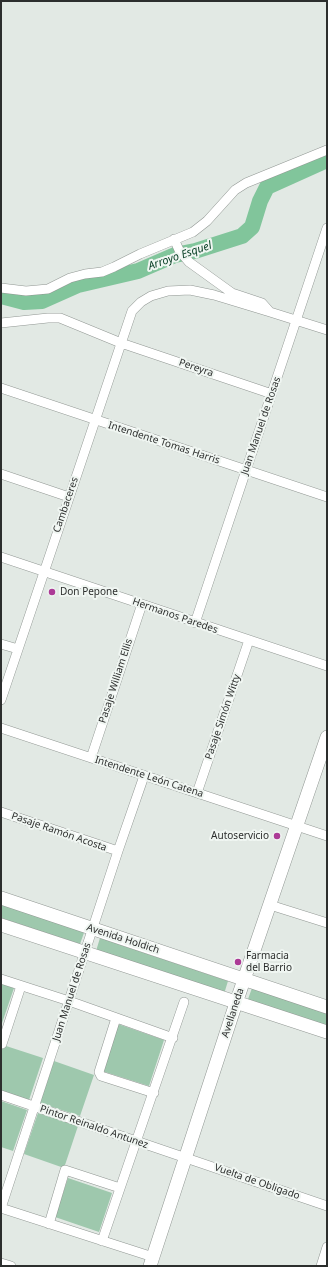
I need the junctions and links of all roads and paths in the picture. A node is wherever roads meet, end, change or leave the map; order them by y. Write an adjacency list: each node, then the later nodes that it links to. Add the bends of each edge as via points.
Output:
1 (327, 150): 3 (street, via 246,183 235,190 207,221 193,232)
2 (327, 228): 6 (street, Juan Manuel de Rosas)
3 (174, 239): 4 (street, via 102,272 70,278 48,289 26,291); 5 (street, via 189,262 232,293 262,303)
4 (1, 288)
5 (270, 312): 6 (street); 9 (street, Cambaceres, via 190,290 168,291 140,302 132,311)
6 (297, 320): 8 (street); 11 (street, Juan Manuel de Rosas)
7 (1, 323): 9 (street, Pereyra, via 60,318)
8 (327, 330)
9 (121, 343): 11 (street, Pereyra); 12 (street, Cambaceres)
10 (1, 388): 12 (street, Intendente Tomas Harris)
11 (272, 394): 13 (street, Juan Manuel de Rosas)
12 (94, 420): 13 (street, Intendente Tomas Harris); 15 (street, Cambaceres)
13 (246, 470): 16 (street, Intendente Tomas Harris); 20 (street, Juan Manuel de Rosas)
14 (1, 474): 15 (street)
15 (69, 496): 18 (street, Cambaceres)
16 (327, 497)
17 (1, 557): 18 (street, Hermanos Paredes)
18 (44, 571): 19 (street, Hermanos Paredes); 23 (street, Cambaceres)
19 (142, 604): 20 (street, Hermanos Paredes); 29 (street, Pasaje William Ellis)
20 (195, 622): 21 (street, Hermanos Paredes)
21 (249, 640): 24 (street, Hermanos Paredes); 31 (street, Pasaje Simón Witty)
22 (1, 644): 23 (street)
23 (18, 649): 25 (street, Cambaceres)
24 (327, 666)
25 (1, 700)
26 (1, 728): 29 (street, Intendente León Catena)
27 (327, 737): 28 (street, Avellaneda)
28 (325, 752): 33 (street, Avellaneda)
29 (91, 758): 30 (street, Intendente León Catena)
30 (144, 776): 31 (street, Intendente León Catena); 35 (street, Juan Manuel de Rosas)
31 (197, 793): 33 (street, Intendente León Catena)
32 (1, 812): 35 (street, Pasaje Ramón Acosta)
33 (297, 826): 34 (street, Intendente León Catena); 37 (street, Avellaneda)
34 (327, 836)
35 (118, 852): 40 (street, Juan Manuel de Rosas)
36 (1, 898): 40 (street, Avenida Holdich)
37 (270, 905): 38 (street); 43 (street, Avellaneda)
38 (327, 923)
39 (1, 925): 41 (street)
40 (93, 929): 41 (street, Juan Manuel de Rosas); 43 (street, Avenida Holdich)
41 (85, 952): 45 (street, Juan Manuel de Rosas); 47 (street)
42 (1, 979): 44 (street)
43 (244, 979): 47 (street, Avellaneda); 48 (street, Avenida Holdich)
44 (21, 986): 45 (street); 52 (street)
45 (69, 1001): 49 (street); 55 (street, Juan Manuel de Rosas)
46 (184, 1002): 51 (street)
47 (236, 1002): 50 (street); 57 (street, Avellaneda)
48 (327, 1007)
49 (116, 1018): 51 (street); 53 (street, via 99,1072 101,1076)
50 (327, 1032)
51 (173, 1038): 53 (street)
52 (1, 1043)
53 (154, 1093): 56 (street)
54 (1, 1095): 55 (street, Pintor Reinaldo Antunez)
55 (35, 1107): 56 (street, Pintor Reinaldo Antunez); 60 (street, Juan Manuel de Rosas)
56 (135, 1141): 57 (street, Pintor Reinaldo Antunez); 58 (street)
57 (186, 1158): 59 (street, Vuelta de Obligado); 65 (street, Avellaneda)
58 (120, 1188): 61 (street, via 65,1170); 62 (street)
59 (327, 1206)
60 (1, 1208): 61 (street)
61 (49, 1224): 62 (street)
62 (102, 1241): 65 (street)
63 (327, 1247): 67 (street)
64 (1, 1262): 66 (street)
65 (152, 1262)
66 (11, 1266)
67 (321, 1266)

